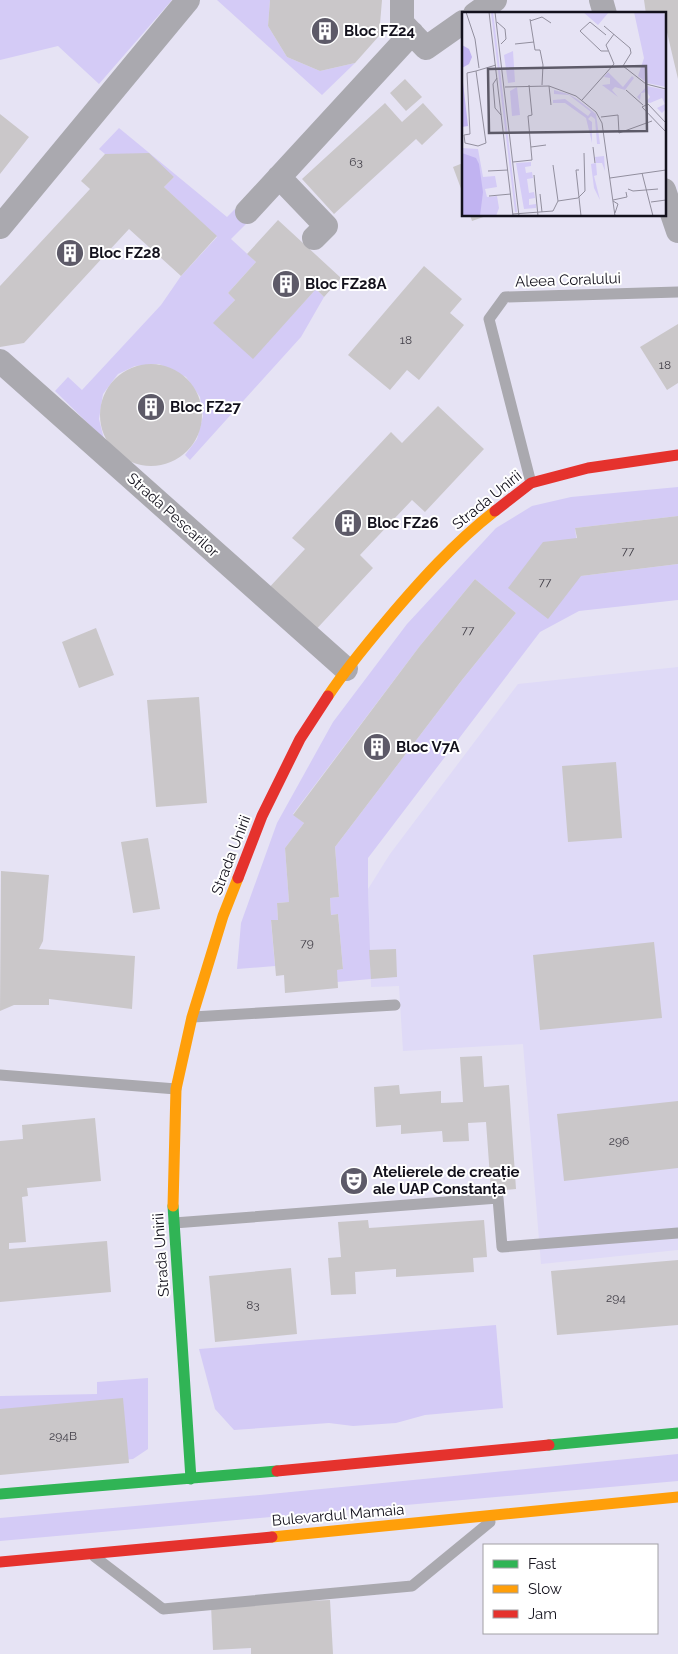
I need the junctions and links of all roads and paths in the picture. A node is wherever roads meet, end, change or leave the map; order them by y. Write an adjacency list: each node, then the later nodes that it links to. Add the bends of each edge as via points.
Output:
1 (188, 0): 10 (street)
2 (402, 0): 6 (street, via 402,22)
3 (495, 0): 4 (street)
4 (478, 12)
5 (462, 23): 6 (street, via 426,48)
6 (412, 33): 7 (street)
7 (279, 177): 9 (street); 12 (street, via 326,226)
8 (666, 196): 11 (street)
9 (247, 212)
10 (0, 226)
11 (678, 231)
12 (314, 238)
13 (678, 292): 16 (lane, Aleea Coralului, via 505,297 489,319)
14 (0, 361): 17 (street, Strada Pescarilor)
15 (678, 455): 16 (main road, Strada Unirii, via 588,468)
16 (530, 482): 17 (main road, Strada Unirii, via 473,528 414,588)
17 (346, 669): 19 (main road, Strada Unirii, via 300,739 262,816 223,916)
18 (396, 1005): 19 (lane)
19 (192, 1017): 21 (main road, Strada Unirii)
20 (0, 1074): 21 (lane)
21 (176, 1089): 22 (main road, Strada Unirii)
22 (174, 1223): 23 (lane, via 498,1198 502,1247); 25 (main road, Strada Unirii)
23 (678, 1233)
24 (678, 1433): 25 (main road)
25 (191, 1479): 26 (main road)
26 (0, 1494)
27 (678, 1497): 28 (main road, Bulevardul Mamaia)
28 (498, 1516): 29 (main road, Bulevardul Mamaia); 29 (lane, via 412,1586 164,1609)
29 (90, 1553): 30 (main road, Bulevardul Mamaia)
30 (0, 1562)

